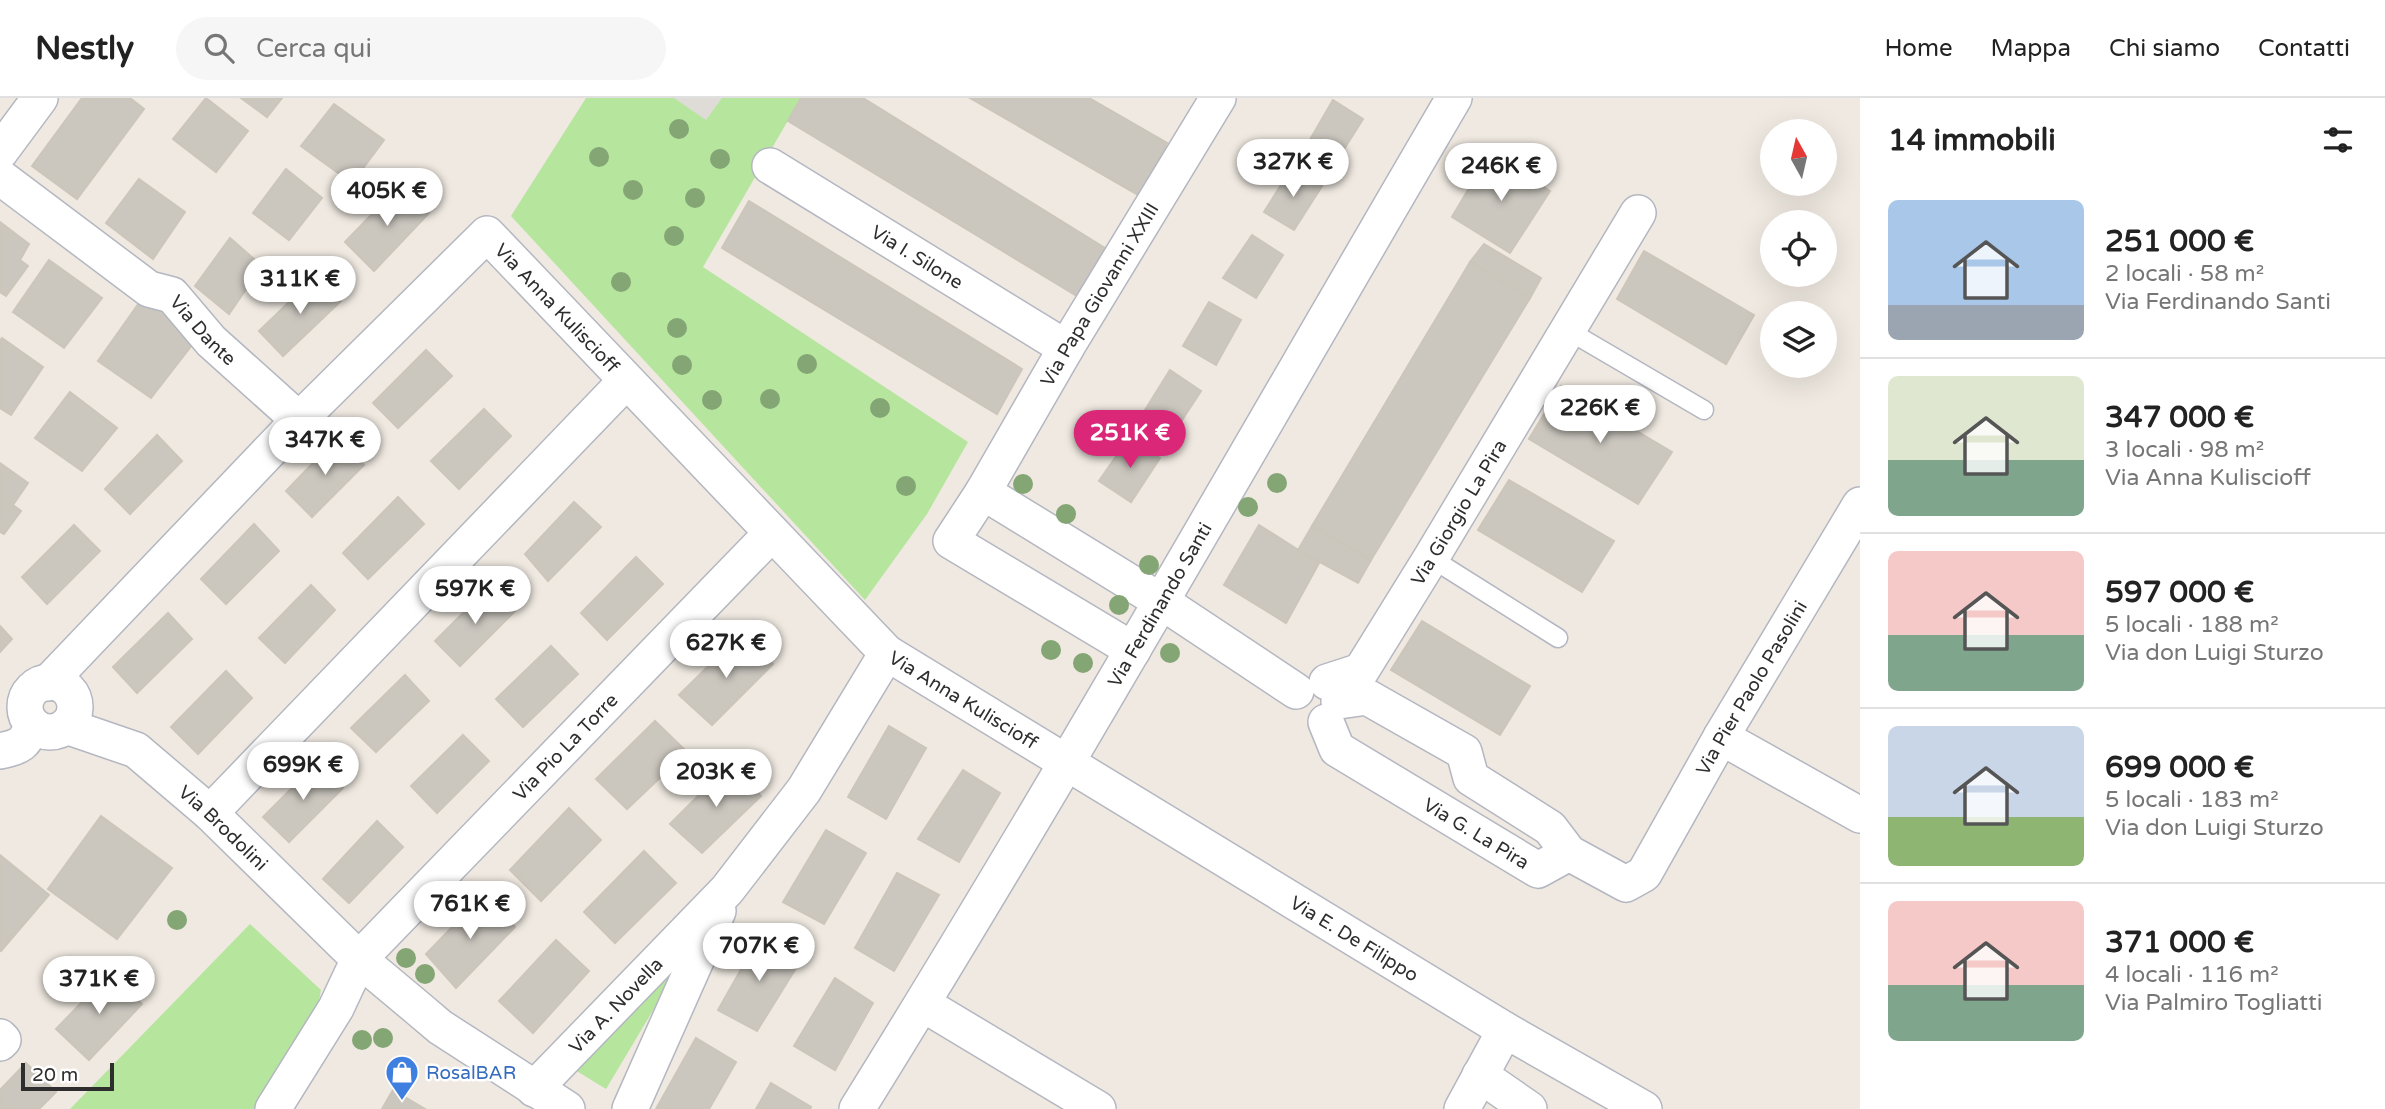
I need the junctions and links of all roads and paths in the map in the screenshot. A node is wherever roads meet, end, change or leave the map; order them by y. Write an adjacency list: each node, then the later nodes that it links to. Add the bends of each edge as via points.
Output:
1 (40, 98): 4 (street)
2 (1454, 98): 17 (street, Via Ferdinando Santi)
3 (1203, 103): 9 (street, Via Papa Giovanni XXIII)
4 (0, 152)
5 (770, 166): 9 (street, Via I. Silone)
6 (0, 177): 12 (street, Via Dante, via 149,289 172,295 211,341)
7 (1638, 213): 8 (street, Via Giorgio La Pira)
8 (1569, 331): 11 (lane); 16 (street, Via Giorgio La Pira)
9 (1066, 348): 13 (street, Via Papa Giovanni XXIII)
10 (626, 381): 12 (street, Via Anna Kuliscioff, via 487,234); 15 (street, Via Anna Kuliscioff); 26 (street)
11 (1704, 410)
12 (299, 420): 22 (street, Via Anna Kuliscioff)
13 (983, 492): 17 (street); 19 (street, Via Papa Giovanni XXIII, via 951,541)
14 (1860, 505): 23 (street, Via Pier Paolo Pasolini)
15 (771, 534): 20 (street, Via Anna Kuliscioff); 30 (street, Via Pio La Torre)
16 (1432, 558): 18 (lane); 21 (street, Via Giorgio La Pira, via 1361,671)
17 (1162, 602): 19 (street, Via Ferdinando Santi); 21 (street, Via G. La Pira)
18 (1558, 638)
19 (1133, 650): 25 (street, Via Ferdinando Santi)
20 (887, 653): 25 (street, Via Anna Kuliscioff); 29 (street, Via A. Novella, via 804,790)
21 (1322, 699): 28 (street, via 1367,697 1464,752 1471,778 1550,828); 28 (street, Via G. La Pira, via 1337,749 1538,870)
22 (35, 709): 24 (street, Via Anna Kuliscioff, via 26,742); 26 (street, Via Brodolini, via 136,750)
23 (1721, 737): 27 (street); 28 (street, Via Pier Paolo Pasolini, via 1644,874 1626,884)
24 (0, 751)
25 (1066, 764): 31 (street, Via Ferdinando Santi); 32 (street, Via E. De Filippo)
26 (210, 813): 30 (street, Via Brodolini)
27 (1860, 815)
28 (1569, 853)
29 (727, 890): 36 (street, Via A. Novella); 39 (street, Via A. Novella)
30 (359, 959): 36 (street, Via Brodolini, via 440,1027); 37 (street, via 336,1008)
31 (923, 1004): 40 (street, Via Ferdinando Santi); 41 (street)
32 (1505, 1030): 35 (street); 44 (street, Via E. De Filippo)
33 (0, 1037): 34 (street)
34 (0, 1043)
35 (1480, 1075): 42 (street); 43 (street)
36 (534, 1089): 38 (street, Via Brodolini)
37 (273, 1109)
38 (567, 1109)
39 (630, 1109)
40 (857, 1109)
41 (1098, 1109)
42 (1462, 1109)
43 (1529, 1109)
44 (1644, 1109)

